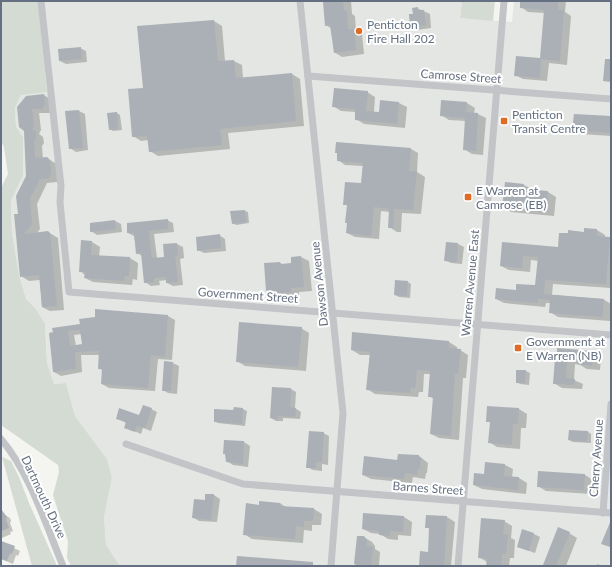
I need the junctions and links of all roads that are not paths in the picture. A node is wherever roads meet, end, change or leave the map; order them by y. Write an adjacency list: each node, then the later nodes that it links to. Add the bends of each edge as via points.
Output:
1 (42, 1): 7 (street, Government Street, via 69,292)
2 (300, 1): 4 (street, Dawson Avenue)
3 (504, 1): 5 (street, Warren Avenue East)
4 (308, 76): 5 (street, Camrose Street); 7 (street, Dawson Avenue)
5 (497, 90): 6 (street, Camrose Street); 8 (street, Warren Avenue East)
6 (611, 100)
7 (333, 313): 8 (street, Government Street); 13 (street, Dawson Avenue, via 343,412)
8 (478, 324): 9 (street, Government Street); 14 (street, Warren Avenue East)
9 (611, 335)
10 (611, 404): 15 (street, Cherry Avenue)
11 (1, 439): 17 (street, Dartmouth Drive, via 13,454 27,480)
12 (126, 444): 13 (street, Barnes Street, via 243,484)
13 (337, 492): 14 (street, Barnes Street); 18 (street, Dawson Avenue)
14 (463, 502): 15 (street, Barnes Street); 19 (street, Warren Avenue East)
15 (603, 513): 16 (street, Barnes Street)
16 (611, 513)
17 (63, 566)
18 (331, 566)
19 (458, 566)

